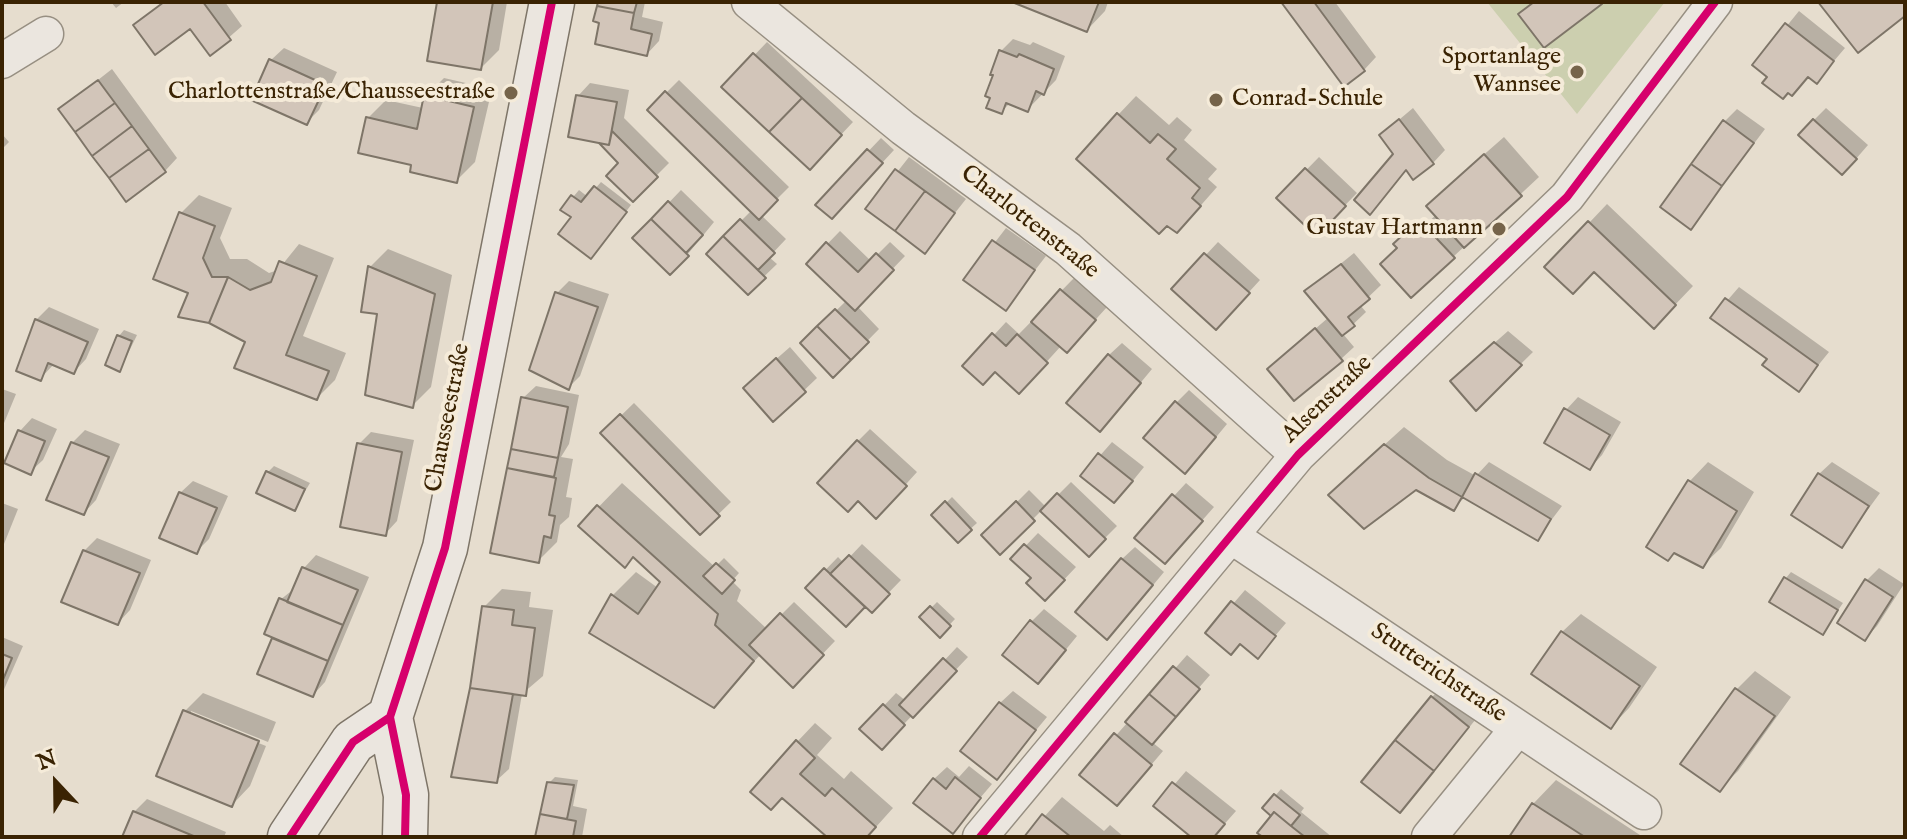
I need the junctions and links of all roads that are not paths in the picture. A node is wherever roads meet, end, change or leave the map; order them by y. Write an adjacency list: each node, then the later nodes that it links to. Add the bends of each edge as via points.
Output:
1 (552, 2): 8 (street, Chausseestraße, via 445,548)
2 (749, 2): 6 (street, Charlottenstraße, via 903,128 1068,249)
3 (1715, 2): 6 (street, Alsenstraße, via 1567,197)
4 (46, 34): 5 (street)
5 (2, 61)
6 (1298, 455): 7 (street, Alsenstraße)
7 (1231, 536): 9 (street, Stutterichstraße); 13 (street, Alsenstraße)
8 (390, 717): 11 (street, via 353,742); 12 (street, Chausseestraße, via 406,795)
9 (1518, 728): 10 (street, Stutterichstraße); 14 (street)
10 (1644, 812)
11 (290, 837)
12 (405, 837)
13 (980, 837)
14 (1429, 837)

